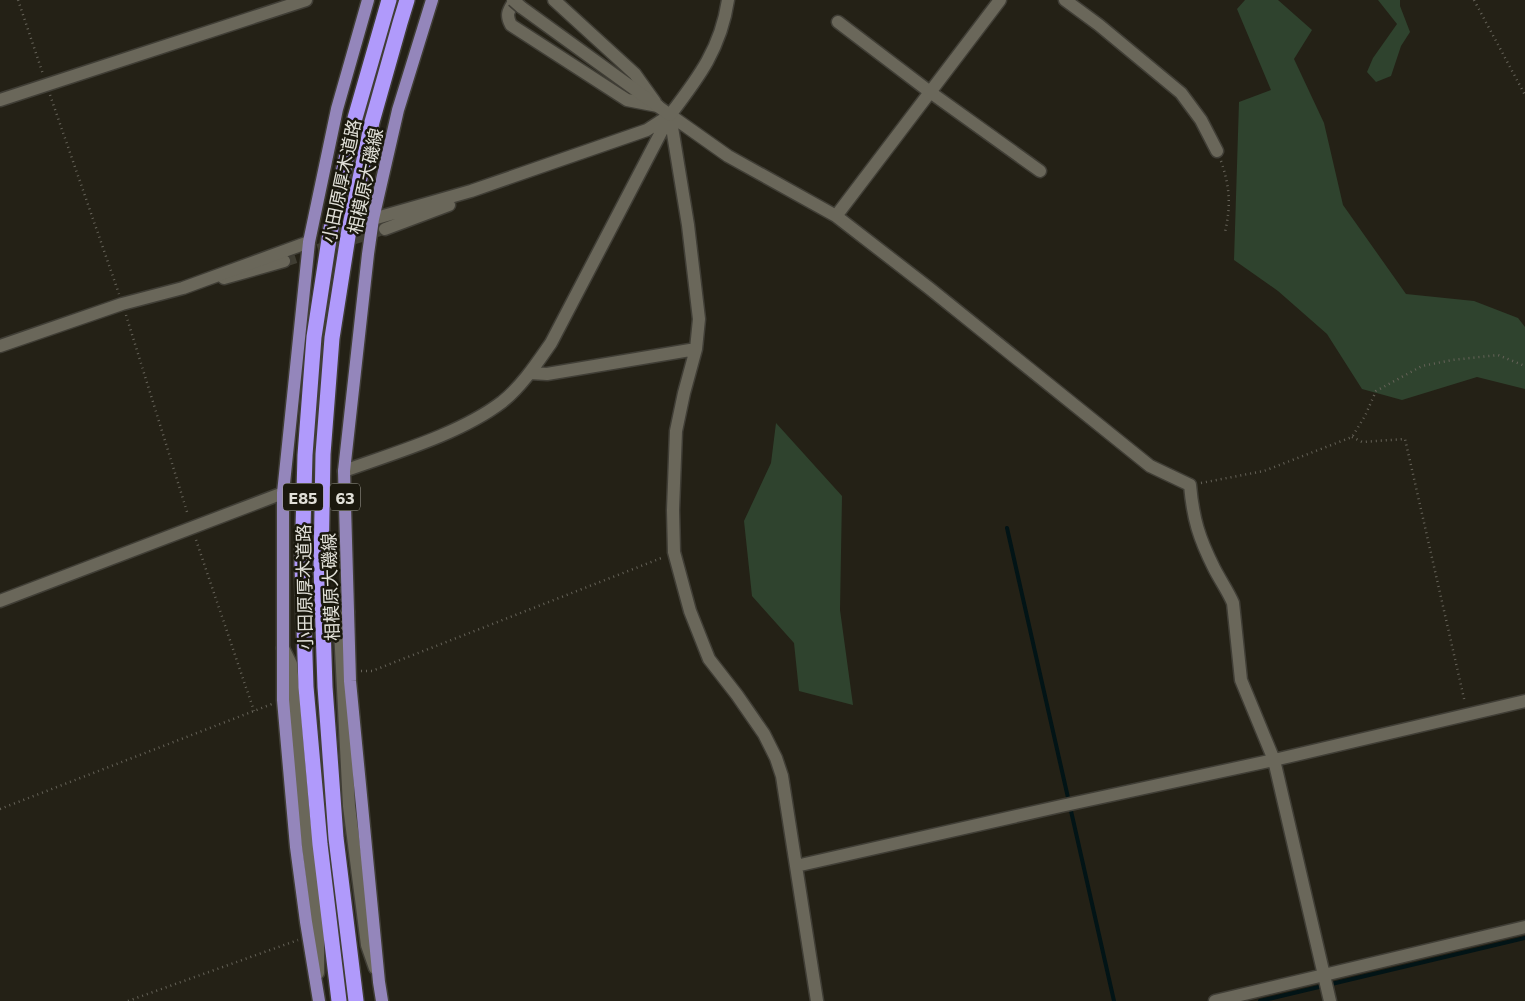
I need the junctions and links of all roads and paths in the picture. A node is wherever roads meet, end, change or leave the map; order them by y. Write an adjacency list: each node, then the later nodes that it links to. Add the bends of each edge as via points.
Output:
1 (18, 0): 14 (path)
2 (306, 0): 14 (street)
3 (368, 0): 27 (main road, via 337,110)
4 (389, 0): 59 (highway, 小田原厚木道路 / E85, via 354,118 330,233 314,337 305,455 302,565 306,688)
5 (407, 0): 60 (highway, 小田原厚木道路 / E85, via 372,122 349,230 332,338 323,454 320,566 325,687 336,838)
6 (432, 0): 24 (main road, 相模原大磯線 / 63, via 398,110)
7 (554, 0): 18 (street, via 635,74)
8 (728, 0): 19 (street, via 710,58)
9 (1000, 0): 15 (street)
10 (1065, 0): 20 (street, via 1181,93 1201,120)
11 (1474, 0): 16 (path)
12 (516, 2): 18 (street); 18 (street, via 508,12 511,25 627,100)
13 (838, 22): 15 (street)
14 (47, 84): 17 (street); 30 (path)
15 (930, 92): 21 (street); 23 (street)
16 (1525, 95)
17 (0, 100)
18 (658, 106): 19 (street)
19 (670, 115): 22 (street, via 647,130); 23 (street, via 728,156); 32 (street, via 699,319); 34 (street, via 551,343)
20 (1217, 151): 26 (path, via 1229,192)
21 (1040, 171)
22 (471, 191): 24 (street); 25 (street, via 448,206)
23 (836, 216): 37 (street, via 1150,466)
24 (373, 219): 36 (main road, 相模原大磯線 / 63)
25 (385, 228)
26 (1225, 232)
27 (309, 242): 29 (street); 38 (main road)
28 (284, 261): 29 (street)
29 (183, 288): 30 (street)
30 (122, 304): 31 (street); 39 (path)
31 (0, 346)
32 (696, 349): 34 (street, via 547,374); 41 (street, via 676,431)
33 (1525, 366): 35 (path, via 1498,355 1422,366 1376,391)
34 (530, 373): 36 (street, via 503,401 467,424)
35 (1352, 437): 37 (path, via 1264,471); 49 (path, via 1362,442 1405,440)
36 (344, 471): 43 (main road, 相模原大磯線 / 63)
37 (1190, 485): 50 (street, via 1198,534 1234,603 1241,680)
38 (283, 493): 42 (street); 44 (main road)
39 (188, 516)
40 (195, 534): 48 (path)
41 (674, 552): 45 (path, via 372,671); 52 (street, via 690,610 709,659 764,734 776,758 782,776)
42 (0, 601)
43 (348, 612): 45 (main road, 相模原大磯線 / 63); 56 (street, via 340,630 349,806 367,945)
44 (283, 648): 46 (main road); 57 (street, via 291,664 318,929)
45 (350, 671): 56 (main road, 相模原大磯線 / 63)
46 (283, 700): 48 (path); 54 (main road, via 296,847)
47 (1525, 701): 49 (street)
48 (254, 711): 51 (path)
49 (1468, 714): 50 (street)
50 (1274, 760): 52 (street); 55 (street)
51 (0, 810)
52 (796, 866): 62 (street)
53 (1525, 927): 55 (street)
54 (309, 936): 57 (main road); 58 (path)
55 (1324, 975): 63 (street); 64 (street)
56 (379, 982): 61 (main road, 相模原大磯線 / 63)
57 (319, 997)
58 (128, 1001)
59 (339, 1001)
60 (356, 1001)
61 (382, 1001)
62 (817, 1001)
63 (1215, 1001)
64 (1330, 1001)

